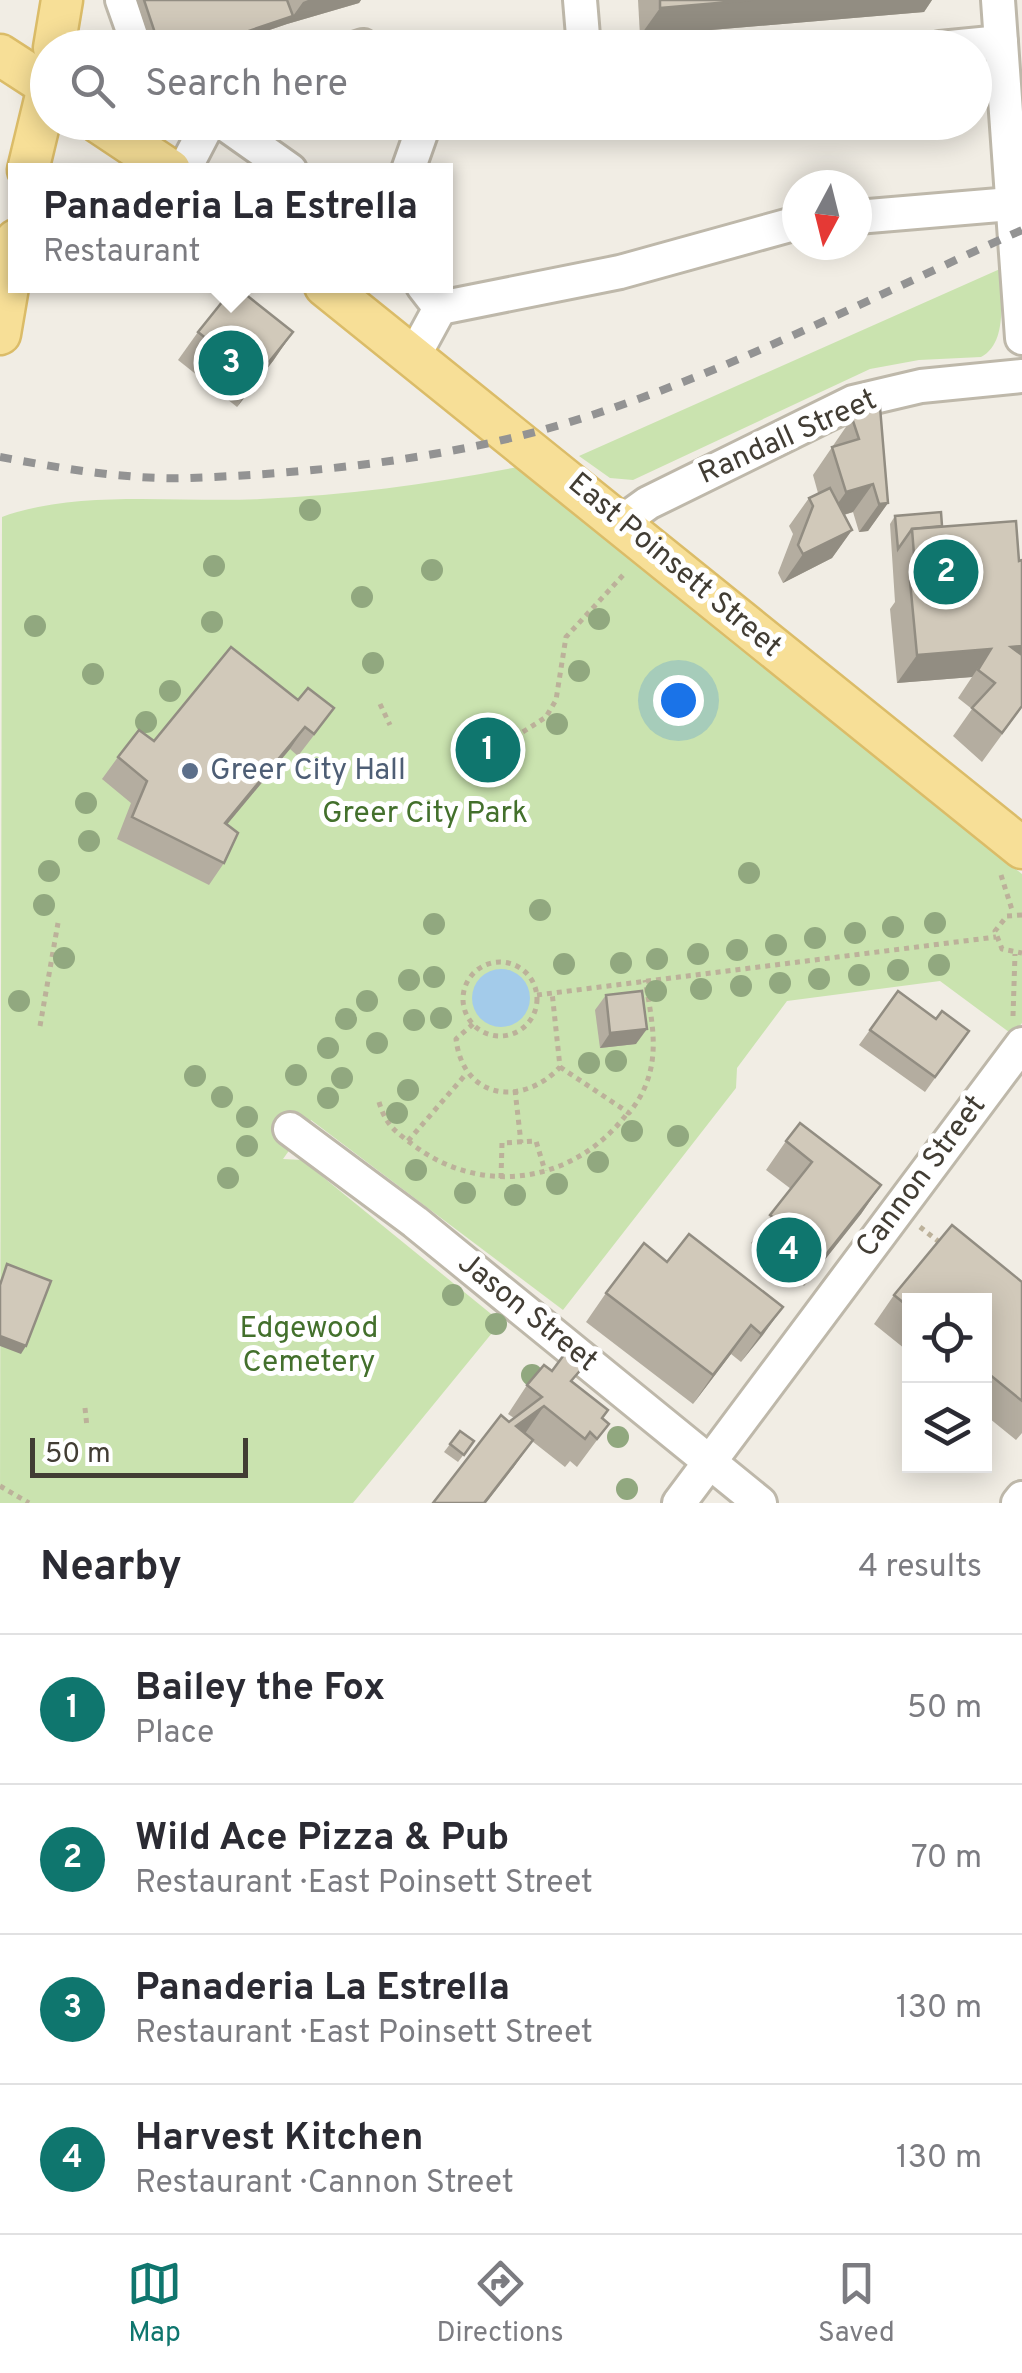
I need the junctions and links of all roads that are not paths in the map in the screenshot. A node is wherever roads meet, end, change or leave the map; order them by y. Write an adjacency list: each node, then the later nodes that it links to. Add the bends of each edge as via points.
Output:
1 (62, 0): 5 (main road)
2 (122, 0): 6 (street)
3 (580, 0): 7 (street)
4 (998, 0): 8 (street)
5 (57, 30)
6 (133, 30)
7 (582, 30)
8 (1001, 42): 9 (street); 12 (street)
9 (992, 43)
10 (0, 55): 11 (main road)
11 (30, 74)
12 (1014, 127): 19 (street)
13 (125, 140): 16 (main road)
14 (200, 140): 17 (street)
15 (248, 140): 18 (street)
16 (160, 163)
17 (188, 163)
18 (280, 163)
19 (1011, 204): 20 (street); 26 (street)
20 (872, 216)
21 (782, 225): 24 (street, via 735,244 620,272)
22 (8, 266): 25 (main road)
23 (335, 293): 27 (main road, East Poinsett Street)
24 (432, 297): 27 (street)
25 (0, 334)
26 (1022, 338)
27 (415, 354): 29 (main road, East Poinsett Street)
28 (1022, 376): 29 (street, Randall Street, via 921,386 854,402)
29 (623, 521): 30 (main road, East Poinsett Street)
30 (1022, 848)
31 (1015, 1036): 33 (street, Cannon Street)
32 (290, 1129): 33 (street, Jason Street)
33 (709, 1462): 34 (street, Cannon Street); 35 (street, Jason Street)
34 (679, 1503)
35 (760, 1503)

